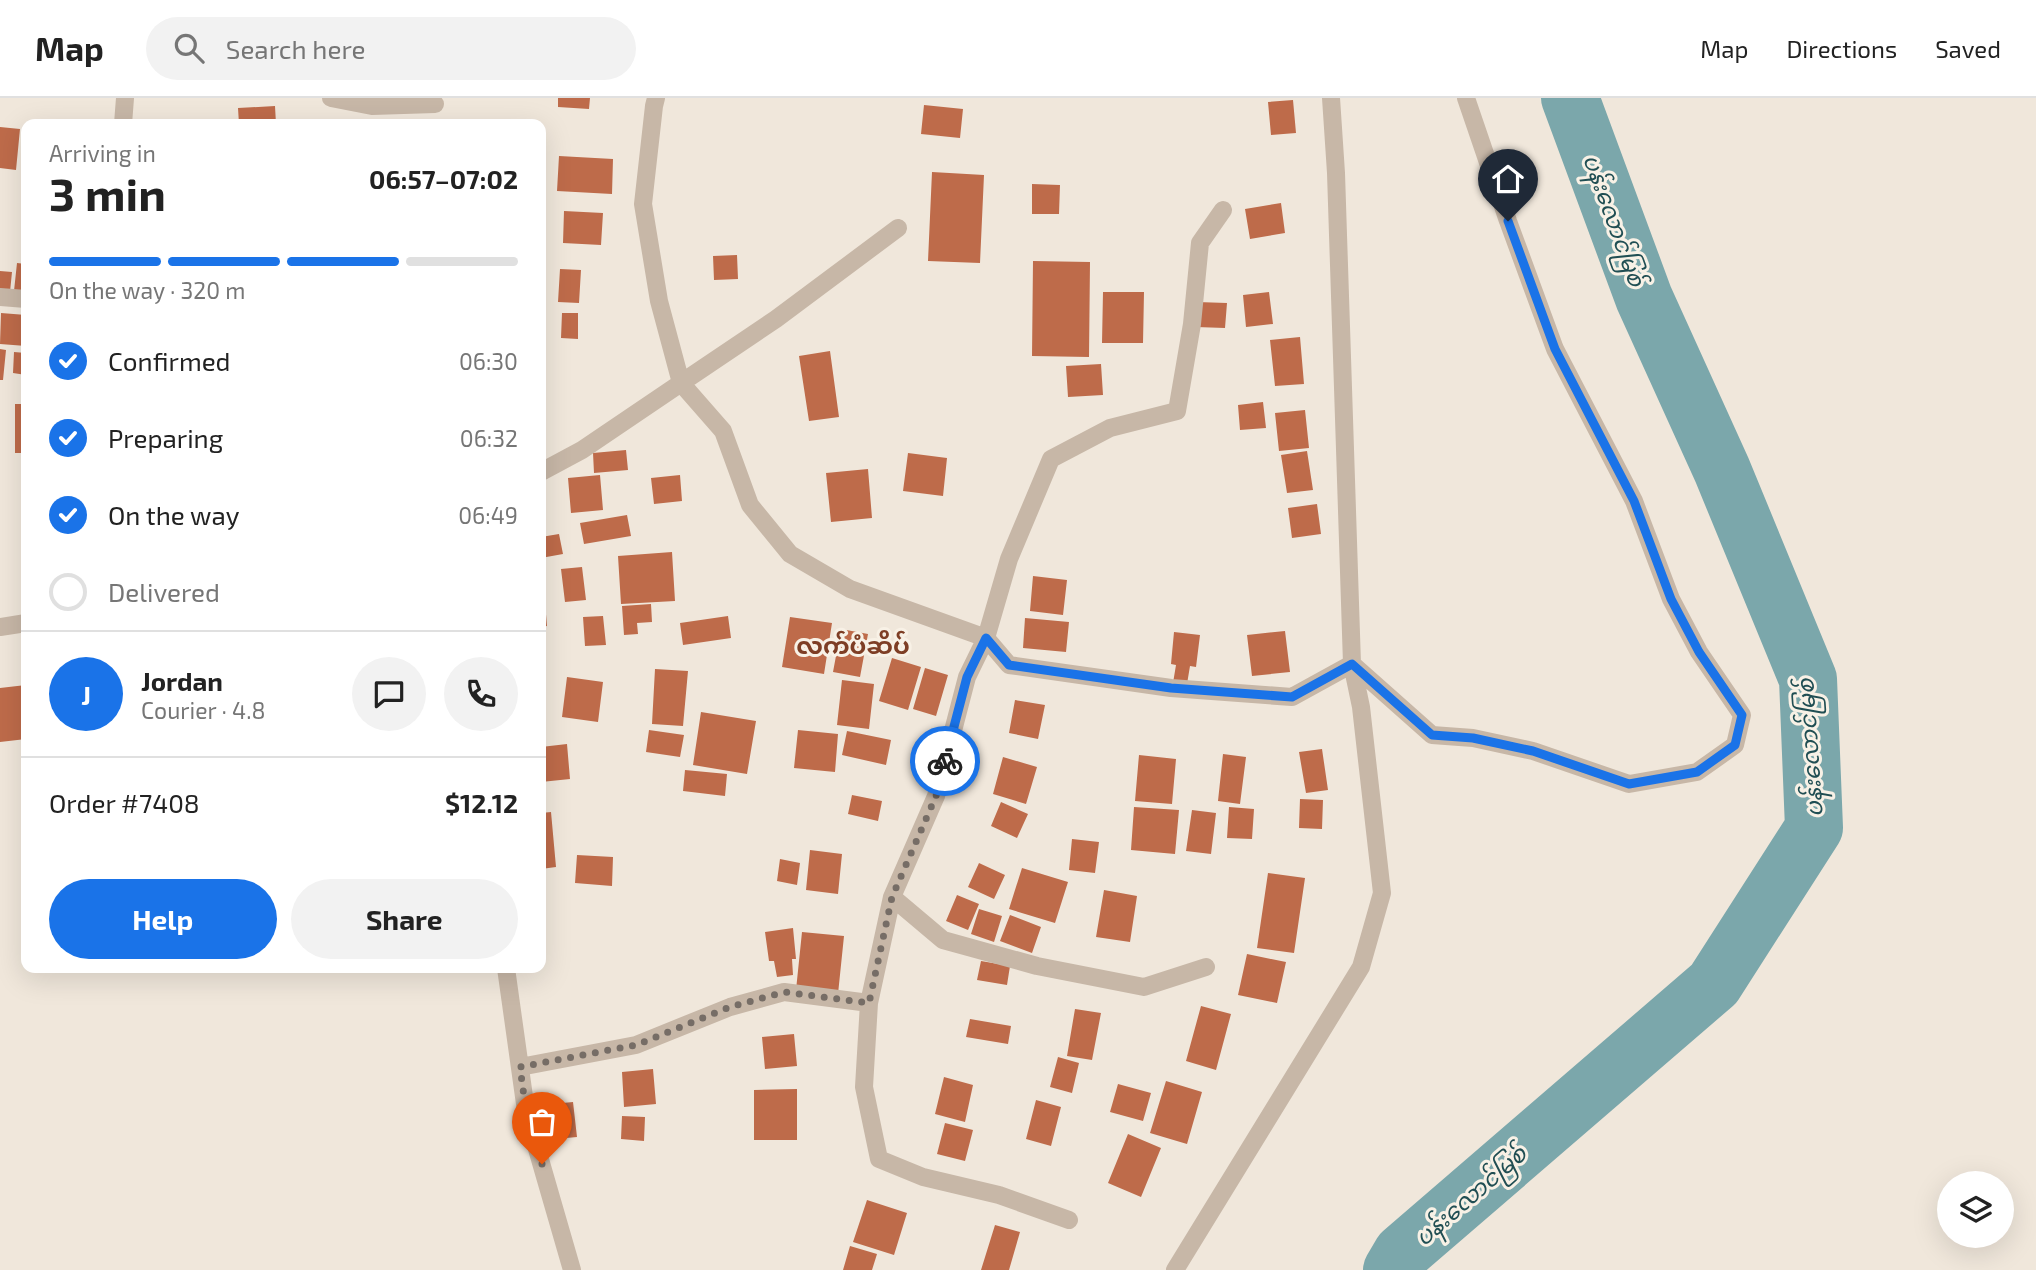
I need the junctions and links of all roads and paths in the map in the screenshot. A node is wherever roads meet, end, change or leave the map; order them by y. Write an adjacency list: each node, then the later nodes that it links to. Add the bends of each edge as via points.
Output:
1 (125, 98): 7 (street)
2 (331, 98): 6 (street, via 372,106)
3 (656, 98): 12 (street, via 643,204 659,301)
4 (1331, 98): 17 (street)
5 (1466, 98): 17 (street, via 1555,349 1634,501 1671,599 1699,652 1742,715 1735,745 1697,772 1629,784 1533,751 1432,735)
6 (435, 104)
7 (123, 119)
8 (1223, 210): 16 (street, via 1200,243 1177,411 1110,428 1051,459 1009,559)
9 (898, 228): 12 (street)
10 (0, 297): 11 (street)
11 (21, 299)
12 (681, 383): 13 (street); 16 (street, via 723,431 750,505 790,554 850,589)
13 (546, 469)
14 (21, 624): 15 (street)
15 (0, 627)
16 (986, 638): 17 (street, via 1009,665 1171,688 1292,697); 18 (street, via 967,677 936,796)
17 (1352, 664): 25 (street, via 1382,893 1361,967)
18 (892, 897): 19 (street, via 943,940 1037,966 1143,987); 21 (street)
19 (1206, 967)
20 (507, 973): 22 (street)
21 (869, 1003): 22 (street, via 784,992 730,1007 636,1045); 23 (street, via 864,1087 879,1159 923,1177 999,1195)
22 (520, 1067): 24 (street, via 526,1111)
23 (1069, 1220)
24 (572, 1270)
25 (1175, 1270)

